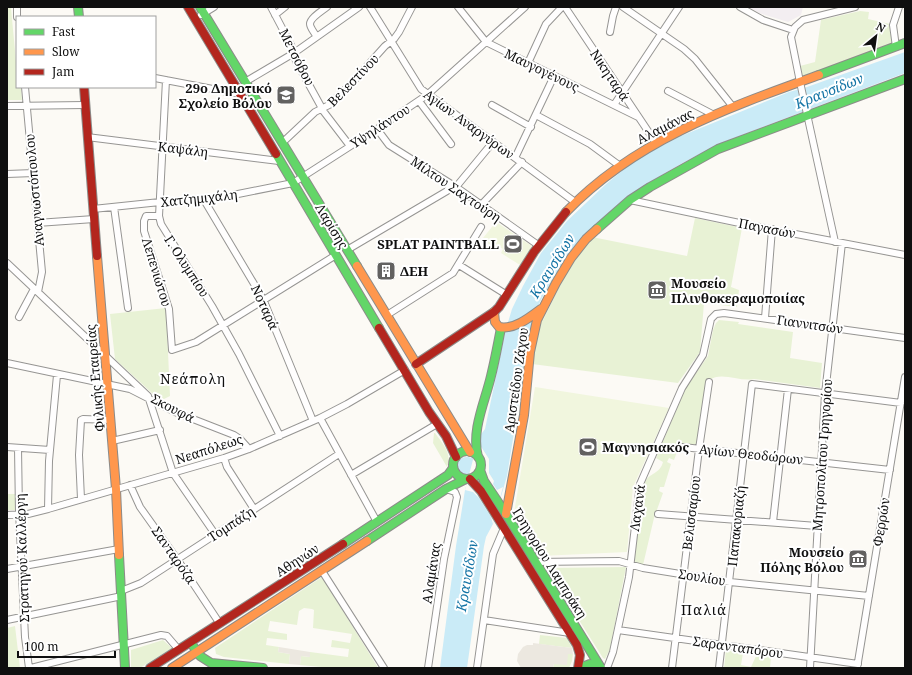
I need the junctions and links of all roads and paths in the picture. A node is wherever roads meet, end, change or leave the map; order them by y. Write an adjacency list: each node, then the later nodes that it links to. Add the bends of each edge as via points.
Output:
1 (188, 7): 21 (main road, Λαρίσης)
2 (214, 7): 19 (street)
3 (271, 7): 20 (street, Μετσόβου)
4 (284, 7): 20 (street)
5 (326, 7): 25 (street, via 310,23)
6 (359, 7): 25 (street)
7 (370, 7): 26 (street, Αγίων Αναργύρων)
8 (412, 7): 26 (street, Βελεστίνου)
9 (458, 7): 27 (street, Μαυγογένους)
10 (525, 7): 27 (street, Υψηλάντου)
11 (562, 7): 31 (street, via 546,24)
12 (565, 7): 41 (street, Νικηταρά)
13 (616, 7): 23 (street)
14 (623, 7): 24 (street)
15 (679, 7): 24 (street)
16 (740, 7): 22 (street, via 763,20)
17 (855, 7): 22 (street, via 803,20 796,24)
18 (899, 7): 29 (street, via 893,26)
19 (202, 10): 21 (street); 36 (main road, Λαρίσης)
20 (275, 15): 30 (street, Μετσόβου)
21 (195, 19): 42 (main road, Λαρίσης)
22 (793, 30): 37 (street, via 791,40)
23 (610, 32)
24 (662, 33): 41 (street); 50 (street, via 695,59)
25 (316, 36): 30 (street)
26 (391, 42): 43 (street, Αγίων Αναργύρων, via 415,82); 51 (street, Βελεστίνου)
27 (486, 42): 31 (street, Μαυγογένους); 43 (street, Υψηλάντου)
28 (905, 43): 29 (main road, Αλαμάνας)
29 (896, 47): 37 (main road, Αλαμάνας)
30 (294, 53): 36 (street); 51 (street, Μετσόβου)
31 (528, 63): 32 (street, Μαυγογένους)
32 (554, 76): 48 (street, Μαυγογένους); 52 (street)
33 (156, 78): 35 (street)
34 (905, 79): 54 (main road, Αριστείδου Ζάχου)
35 (166, 80): 42 (street); 63 (street, Γ. Ολυμπίου)
36 (246, 82): 60 (main road, Λαρίσης)
37 (800, 82): 50 (main road, Αλαμάνας); 54 (street)
38 (25, 88): 45 (street, Αναγνωστόπουλου)
39 (84, 88): 46 (main road, Φιλικής Εταιρείας)
40 (668, 91): 53 (street)
41 (622, 93): 48 (street); 55 (street, Νικηταρά)
42 (239, 94): 66 (main road, Λαρίσης)
43 (427, 95): 44 (street, Υψηλάντου); 59 (street, Αγίων Αναργύρων)
44 (419, 101): 57 (street, Υψηλάντου); 62 (street)
45 (27, 105): 46 (street); 49 (street); 69 (street, Αναγνωστόπουλου)
46 (85, 105): 58 (main road, Φιλικής Εταιρείας)
47 (492, 105): 56 (street)
48 (614, 105): 55 (street, Μαυγογένους)
49 (7, 106)
50 (733, 107): 53 (main road, Αλαμάνας)
51 (323, 109): 60 (street, Βελεστίνου, via 315,112); 64 (street, Μετσόβου)
52 (536, 115): 56 (street); 68 (street, via 590,144)
53 (714, 115): 61 (main road, Αλαμάνας)
54 (807, 116): 75 (main road, Αριστείδου Ζάχου, via 718,149); 87 (street)
55 (638, 117): 61 (street, Νικηταρά)
56 (531, 127): 65 (street)
57 (377, 129): 64 (street, Υψηλάντου); 73 (street, Μίλτου Σαχτούρη, via 389,145)
58 (87, 137): 63 (street, Καψάλη); 80 (main road, Φιλικής Εταιρείας)
59 (493, 142): 65 (street, Αγίων Αναργύρων); 73 (street)
60 (282, 143): 71 (main road, Λαρίσης)
61 (656, 143): 68 (main road, Αλαμάνας)
62 (451, 144)
63 (162, 146): 66 (street, Καψάλη); 76 (street, Γ. Ολυμπίου)
64 (350, 146): 71 (street, Υψηλάντου)
65 (515, 158): 67 (street, Αγίων Αναργύρων)
66 (279, 161): 72 (main road, Λαρίσης)
67 (522, 162): 77 (street, Αγίων Αναργύρων); 78 (street)
68 (620, 166): 77 (main road, Αλαμάνας)
69 (34, 173): 70 (street); 84 (street, Αναγνωστόπουλου)
70 (7, 174)
71 (303, 176): 72 (street, Χατζημιχάλη); 90 (main road, Λαρίσης)
72 (292, 183): 74 (street, Χατζημιχάλη); 91 (main road, Λαρίσης)
73 (454, 186): 78 (street, Μίλτου Σαχτούρη); 90 (street)
74 (204, 200): 76 (street, Χατζημιχάλη); 97 (street, Νοταρά)
75 (630, 200): 86 (street, Παγασών); 99 (main road, Αριστείδου Ζάχου, via 598,227 581,246)
76 (160, 202): 79 (street, Χατζημιχάλη); 81 (street, Γ. Ολυμπίου)
77 (575, 202): 89 (main road, Αλαμάνας)
78 (481, 204): 89 (street, Μίλτου Σαχτούρη)
79 (114, 207): 80 (street, Χατζημιχάλη); 98 (street)
80 (93, 210): 83 (main road, Φιλικής Εταιρείας)
81 (159, 216): 82 (street, Χατζημιχάλη); 105 (street, Γ. Ολυμπίου, via 163,229)
82 (144, 218): 105 (street, Λεπενιώτου, via 145,235 169,309 172,350 191,344)
83 (94, 219): 84 (street); 109 (main road, Φιλικής Εταιρείας)
84 (37, 223): 95 (street, Αναγνωστόπουλου, via 42,272)
85 (481, 227): 94 (street)
86 (772, 229): 87 (street, Παγασών); 104 (street)
87 (835, 242): 88 (street, Παγασών)
88 (842, 243): 92 (street, Παγασών); 106 (street, Μητροπολίτου Γρηγορίου)
89 (538, 245): 96 (main road, Αλαμάνας)
90 (347, 250): 101 (main road, Λαρίσης)
91 (336, 255): 97 (street); 112 (main road, Λαρίσης)
92 (905, 255)
93 (7, 263): 95 (street, Σκουφά)
94 (459, 265): 96 (street); 101 (street, via 453,273)
95 (36, 290): 103 (street, Αναγνωστόπουλου); 109 (street, Σκουφά)
96 (506, 294): 100 (main road, Αλαμάνας)
97 (263, 299): 105 (street); 123 (street, Νοταρά)
98 (128, 308)
99 (538, 311): 107 (main road, via 513,327); 153 (main road, Αριστείδου Ζάχου, via 530,352 524,415)
100 (494, 312): 107 (main road, via 495,322); 111 (main road)
101 (387, 315): 111 (main road, Λαρίσης)
102 (714, 315): 104 (street, Γιαννιτσών, via 722,313); 167 (street, Λαχανά, via 709,323 703,355 678,395 639,488)
103 (19, 317)
104 (765, 318): 106 (street, Γιαννιτσών)
105 (224, 326): 126 (street, Γ. Ολυμπίου)
106 (832, 327): 108 (street, Γιαννιτσών); 118 (street, Μητροπολίτου Γρηγορίου)
107 (503, 329): 134 (main road, via 476,430)
108 (905, 338)
109 (105, 356): 116 (main road, Φιλικής Εταιρείας); 119 (street, Σκουφά)
110 (7, 363): 113 (street)
111 (416, 364): 134 (main road, Λαρίσης, via 458,435)
112 (405, 370): 121 (street, Νεαπόλεως); 124 (main road, Λαρίσης)
113 (57, 374): 116 (street); 133 (street)
114 (905, 377): 120 (street, Φερρών)
115 (709, 382): 132 (street, Βελισσαρίου)
116 (108, 385): 119 (street, via 130,389); 122 (main road, Φιλικής Εταιρείας)
117 (788, 389): 118 (street); 136 (street, Παπακυριαζή, via 752,384); 139 (street)
118 (825, 394): 120 (street); 140 (street, Μητροπολίτου Γρηγορίου)
119 (150, 399): 125 (street); 131 (street, Σκουφά, via 175,412 234,435)
120 (901, 403): 143 (street, Φερρών)
121 (320, 418): 123 (street, Νεαπόλεως); 135 (street)
122 (110, 420): 127 (main road, Φιλικής Εταιρείας); 150 (street, via 81,420)
123 (313, 421): 126 (street, Νεαπόλεως)
124 (437, 424): 137 (main road, Λαρίσης); 145 (street)
125 (160, 430): 127 (street); 144 (street)
126 (280, 436): 131 (street, Νεαπόλεως)
127 (112, 441): 148 (main road, Φιλικής Εταιρείας)
128 (7, 447): 130 (street)
129 (683, 447): 132 (street, Αγίων Θεοδώρων)
130 (18, 448): 133 (street); 156 (street, Στρατηγού Καλλέργη)
131 (249, 449): 138 (street, Νεαπόλεως)
132 (699, 449): 136 (street, Αγίων Θεοδώρων); 157 (street, Βελισσαρίου)
133 (50, 450): 151 (street)
134 (475, 453): 137 (main road, via 461,453); 142 (main road, via 481,463)
135 (339, 454): 145 (street); 152 (street, Τομπάζη)
136 (744, 454): 139 (street, Αγίων Θεοδώρων); 158 (street, Παπακυριαζή)
137 (456, 457): 141 (main road)
138 (224, 458): 144 (street, Νεαπόλεως); 152 (street)
139 (780, 458): 140 (street, Αγίων Θεοδώρων); 160 (street)
140 (821, 462): 143 (street, Αγίων Θεοδώρων); 161 (street, Μητροπολίτου Γρηγορίου)
141 (453, 468): 146 (main road, via 457,476); 159 (main road, Αθηνών, via 448,475)
142 (480, 470): 146 (main road, Αθηνών, via 476,476); 153 (main road, Γρηγορίου Λαμπράκη, via 484,481)
143 (890, 470): 175 (street, Φερρών)
144 (173, 473): 147 (street, Νεαπόλεως); 163 (street)
145 (351, 476): 159 (street)
146 (468, 479): 149 (main road, Αθηνών); 162 (main road, Γρηγορίου Λαμπράκη, via 481,491)
147 (130, 485): 148 (street, Νεαπόλεως); 165 (street, Σανταρόζα, via 140,507)
148 (116, 489): 150 (street, Νεαπόλεως); 164 (main road, Φιλικής Εταιρείας)
149 (446, 489): 170 (main road, Αθηνών); 196 (street, Αλαμάνας, via 454,492 457,497 444,559)
150 (81, 499): 151 (street, Νεαπόλεως)
151 (48, 509): 156 (street, Νεαπόλεως)
152 (254, 509): 163 (street, Τομπάζη)
153 (506, 514): 166 (main road, Γρηγορίου Λαμπράκη)
154 (658, 514): 157 (street)
155 (7, 515): 156 (street, Νεαπόλεως)
156 (19, 515): 168 (street, Στρατηγού Καλλέργη)
157 (691, 516): 158 (street); 171 (street, Βελισσαρίου)
158 (737, 520): 160 (street); 172 (street, Παπακυριαζή)
159 (377, 522): 179 (main road, Αθηνών)
160 (773, 522): 161 (street)
161 (817, 526): 173 (street, Μητροπολίτου Γρηγορίου)
162 (504, 528): 178 (street, via 493,554); 181 (main road, Γρηγορίου Λαμπράκη)
163 (215, 534): 165 (street, Τομπάζη)
164 (119, 549): 168 (street); 174 (main road, Φιλικής Εταιρείας)
165 (177, 559): 174 (street, Τομπάζη); 179 (street, Σανταρόζα)
166 (535, 562): 167 (street, Σουλίου, via 616,561); 199 (main road, Γρηγορίου Λαμπράκη)
167 (630, 564): 171 (street, Σουλίου); 180 (street, Λαχανά)
168 (22, 566): 169 (street); 176 (street, Στρατηγού Καλλέργη)
169 (7, 569)
170 (322, 571): 187 (main road, Αθηνών); 195 (street)
171 (684, 574): 172 (street, Σουλίου); 182 (street, Βελισσαρίου)
172 (730, 582): 173 (street, Σουλίου); 185 (street, Παπακυριαζή)
173 (814, 591): 175 (street, Σουλίου); 188 (street, Μητροπολίτου Γρηγορίου)
174 (122, 593): 176 (street, Τομπάζη); 184 (main road, Φιλικής Εταιρείας)
175 (869, 596): 189 (street, Φερρών)
176 (24, 616): 177 (street, Τομπάζη); 190 (street, Στρατηγού Καλλέργη, via 25,643)
177 (7, 620)
178 (484, 620): 181 (street); 197 (street)
179 (220, 624): 183 (main road, Αθηνών)
180 (618, 630): 182 (street, Σαρανταπόρου); 200 (street, Λαχανά)
181 (570, 633): 198 (main road, Γρηγορίου Λαμπράκη, via 580,655)
182 (676, 638): 185 (street, Σαρανταπόρου); 201 (street, Βελισσαρίου)
183 (191, 643): 186 (main road, Αθηνών); 187 (main road)
184 (124, 645): 186 (street, via 164,635); 190 (street); 191 (main road, Φιλικής Εταιρείας)
185 (722, 645): 188 (street, Σαρανταπόρου); 202 (street, Παπακυριαζή)
186 (180, 650): 192 (main road, Αθηνών)
187 (197, 652): 193 (main road, Αθηνών); 194 (main road, via 207,661 215,663)
188 (810, 657): 189 (street, Σαρανταπόρου); 203 (street, Μητροπολίτου Γρηγορίου)
189 (858, 666)
190 (30, 668)
191 (126, 668)
192 (150, 668)
193 (172, 668)
194 (263, 668)
195 (384, 668)
196 (428, 668)
197 (477, 668)
198 (579, 668): 199 (main road, via 590,664)
199 (600, 668)
200 (607, 668)
201 (672, 668)
202 (719, 668)
203 (810, 668)

